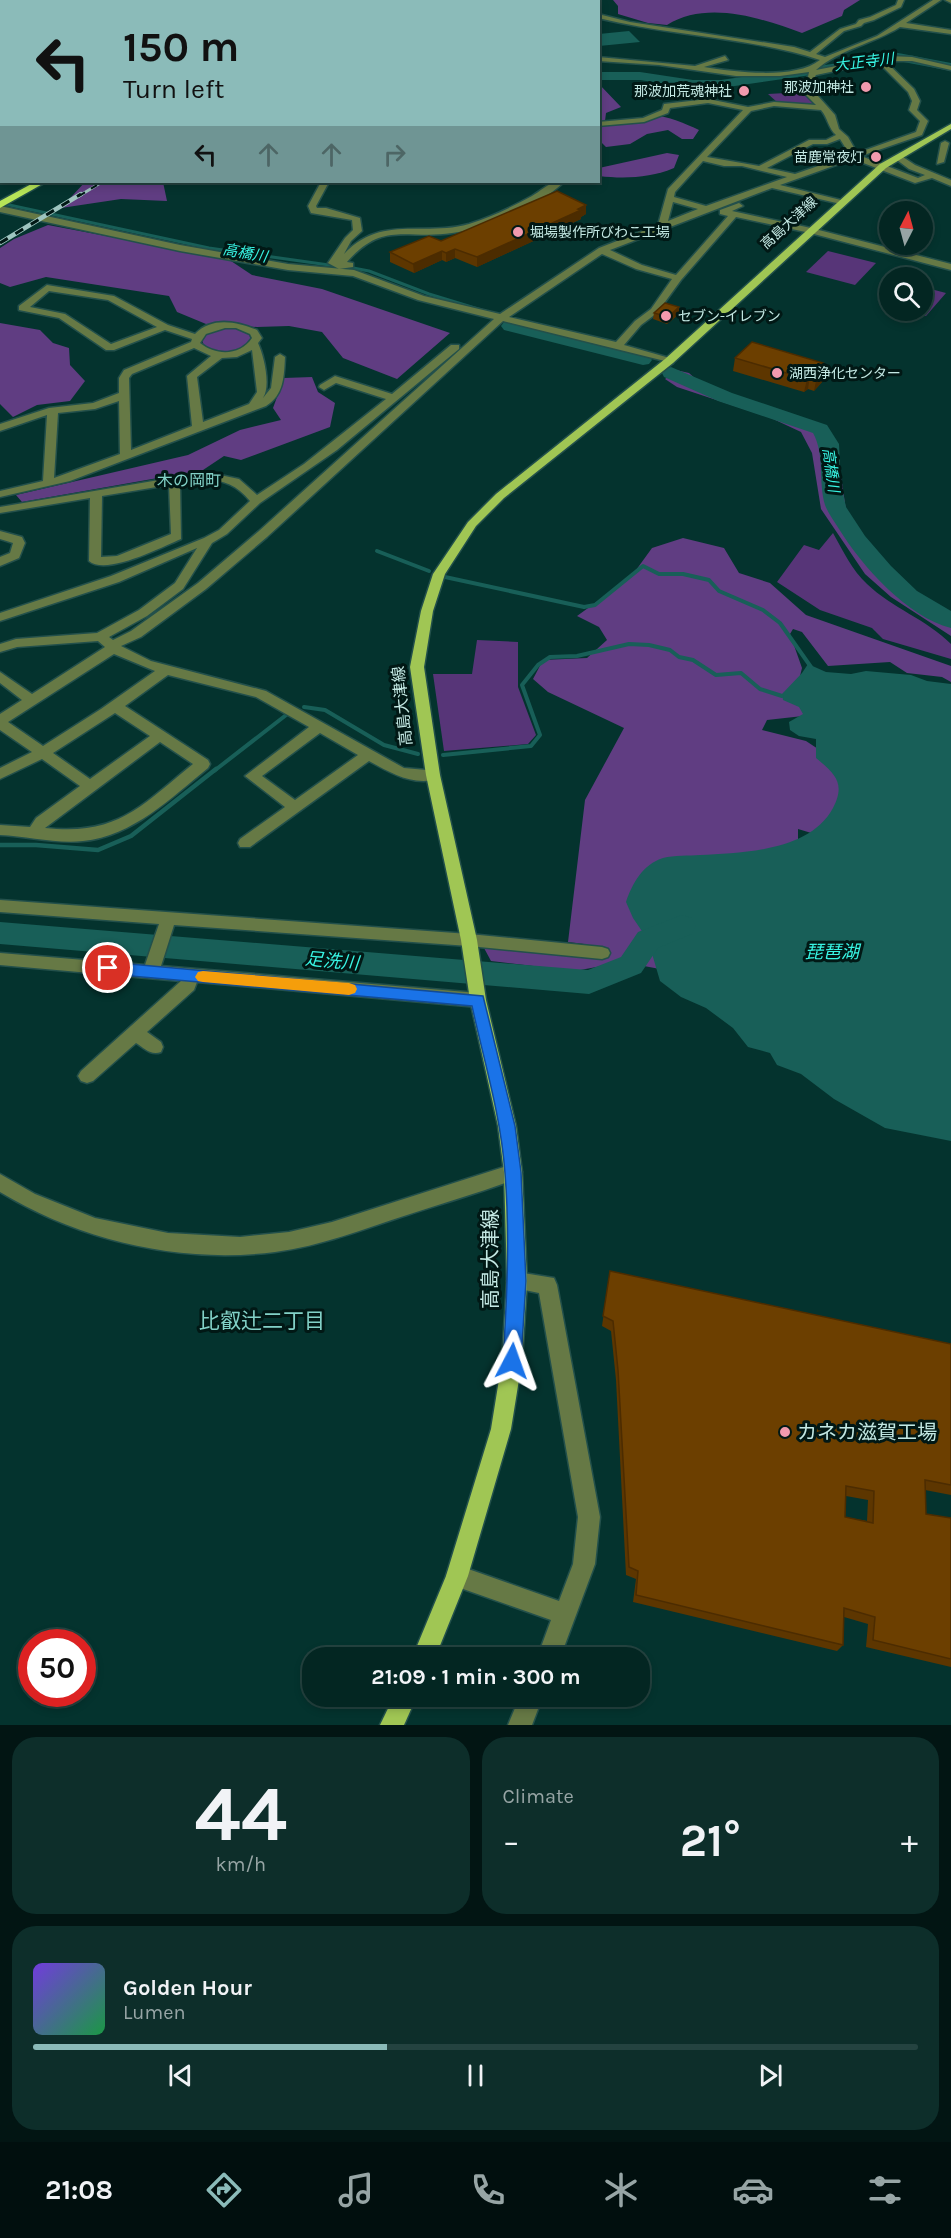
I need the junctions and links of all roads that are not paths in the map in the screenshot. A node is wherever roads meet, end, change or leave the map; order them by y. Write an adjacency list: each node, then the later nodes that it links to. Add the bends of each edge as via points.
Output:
1 (901, 0): 9 (street, via 899,6 842,30)
2 (938, 0): 4 (street)
3 (600, 16): 7 (street)
4 (897, 24): 5 (street); 6 (street, via 879,37)
5 (951, 32)
6 (859, 44): 11 (street); 13 (street)
7 (801, 52): 8 (street); 9 (street)
8 (783, 55)
9 (810, 55): 13 (street)
10 (725, 58): 15 (street, via 698,65)
11 (881, 58): 14 (street, via 912,59); 16 (street); 23 (street, via 911,91 916,102 913,110 924,121 919,133)
12 (600, 59): 15 (street)
13 (825, 59): 16 (street)
14 (951, 68)
15 (698, 69): 16 (street, via 747,74)
16 (813, 71): 17 (street, via 806,90)
17 (824, 108): 18 (street, via 774,104); 21 (street)
18 (748, 109): 19 (street, via 708,101 667,106 665,111 644,120); 25 (street)
19 (600, 124)
20 (951, 126): 24 (main road, 高島大津線)
21 (841, 135): 23 (street); 28 (street, via 785,151)
22 (945, 143): 26 (street)
23 (855, 157): 27 (street); 30 (street)
24 (897, 157): 27 (main road, 高島大津線); 29 (street)
25 (703, 159): 28 (street); 39 (street, via 670,191)
26 (940, 162)
27 (883, 166): 29 (street, via 918,181); 40 (main road, 高島大津線)
28 (760, 168): 30 (street)
29 (933, 175): 35 (street)
30 (796, 177): 36 (street)
31 (27, 183): 38 (highway)
32 (39, 183): 41 (highway)
33 (324, 183): 47 (street, via 313,202 314,212 356,219 358,227 333,263)
34 (559, 183): 47 (street, via 532,201 461,229 373,236)
35 (951, 183)
36 (773, 186): 37 (street); 40 (street)
37 (757, 191): 42 (street); 43 (street, via 757,199 723,212)
38 (0, 197)
39 (669, 198): 42 (street); 44 (street)
40 (842, 203): 45 (main road, 高島大津線)
41 (0, 207): 47 (street, via 180,248 288,267)
42 (706, 209): 44 (street)
43 (733, 215): 45 (street); 49 (street)
44 (662, 226): 46 (street)
45 (811, 231): 48 (street); 58 (main road, 高島大津線)
46 (602, 250): 49 (street, via 639,267); 50 (street)
47 (339, 266): 50 (street, via 421,298)
48 (951, 267)
49 (678, 278): 55 (street, via 654,311)
50 (501, 318): 52 (street); 55 (street)
51 (165, 327): 51 (street, via 111,297 47,288 22,308 62,316 110,348); 53 (street)
52 (479, 338): 63 (street, via 468,336); 79 (street, via 263,534 202,586)
53 (195, 340): 54 (street, via 213,327 237,325 254,332); 56 (street, via 202,352); 62 (street, via 128,372)
54 (254, 344): 56 (street, via 246,350); 64 (street, via 262,392)
55 (618, 346): 58 (street)
56 (219, 355): 67 (street, via 192,376)
57 (279, 357): 64 (street, via 277,387 271,399)
58 (663, 366): 94 (main road, 高島大津線, via 500,496 472,524 442,568 427,610 417,667)
59 (352, 374): 60 (street)
60 (342, 382): 61 (street, via 335,379); 63 (street)
61 (324, 387)
62 (124, 395): 65 (street, via 95,406); 68 (street)
63 (393, 398): 73 (street)
64 (253, 406): 67 (street)
65 (52, 410): 66 (street); 70 (street)
66 (0, 428)
67 (198, 428): 68 (street)
68 (126, 455): 70 (street)
69 (174, 480): 71 (street); 71 (street, via 177,536 119,561 95,561); 73 (street, via 206,475 230,478 244,486)
70 (48, 483): 72 (street)
71 (96, 493): 74 (street)
72 (0, 494)
73 (256, 501): 76 (street)
74 (0, 510)
75 (0, 535): 77 (street, via 19,543 15,555)
76 (208, 541): 78 (street, via 115,579); 80 (street, via 179,586 143,613)
77 (0, 562)
78 (0, 617)
79 (136, 634): 81 (street); 83 (street, via 130,646)
80 (100, 637): 81 (street); 82 (street, via 16,643)
81 (114, 645): 83 (street); 86 (street)
82 (0, 648)
83 (132, 659): 84 (street)
84 (166, 670): 87 (street); 89 (street, via 261,694)
85 (0, 676): 86 (street)
86 (32, 701): 88 (street)
87 (116, 707): 90 (street); 91 (street)
88 (0, 721): 91 (street)
89 (320, 726): 92 (street); 96 (street, via 252,776)
90 (159, 736): 95 (street); 98 (street, via 203,764 133,819 107,831 82,836)
91 (44, 753): 93 (street); 95 (street)
92 (368, 755): 94 (street, via 400,772); 96 (street)
93 (0, 774)
94 (433, 775): 102 (main road, 高島大津線)
95 (90, 786): 98 (street)
96 (295, 807): 99 (street)
97 (0, 830): 98 (street)
98 (35, 831)
99 (245, 843)
100 (0, 906): 101 (street)
101 (168, 922): 102 (street); 105 (street)
102 (470, 945): 103 (street); 107 (main road, 高島大津線)
103 (602, 953)
104 (0, 959): 105 (street)
105 (151, 970): 106 (street)
106 (191, 976): 107 (street); 108 (street, via 188,985)
107 (478, 997): 111 (main road, 高島大津線, via 507,1126)
108 (135, 1033): 109 (street); 110 (street)
109 (155, 1047)
110 (87, 1076)
111 (513, 1172): 112 (street, via 334,1230 273,1244 190,1246 92,1226 22,1197); 113 (main road, 高島大津線)
112 (0, 1182)
113 (517, 1281): 114 (main road, 高島大津線, via 512,1361 501,1429); 115 (street, via 547,1285 589,1518 584,1564)
114 (457, 1576): 115 (street); 116 (main road, 高島大津線)
115 (565, 1614): 117 (street)
116 (428, 1647)
117 (552, 1647)
118 (401, 1707): 120 (main road)
119 (527, 1707): 121 (street)
120 (392, 1725)
121 (520, 1725)

